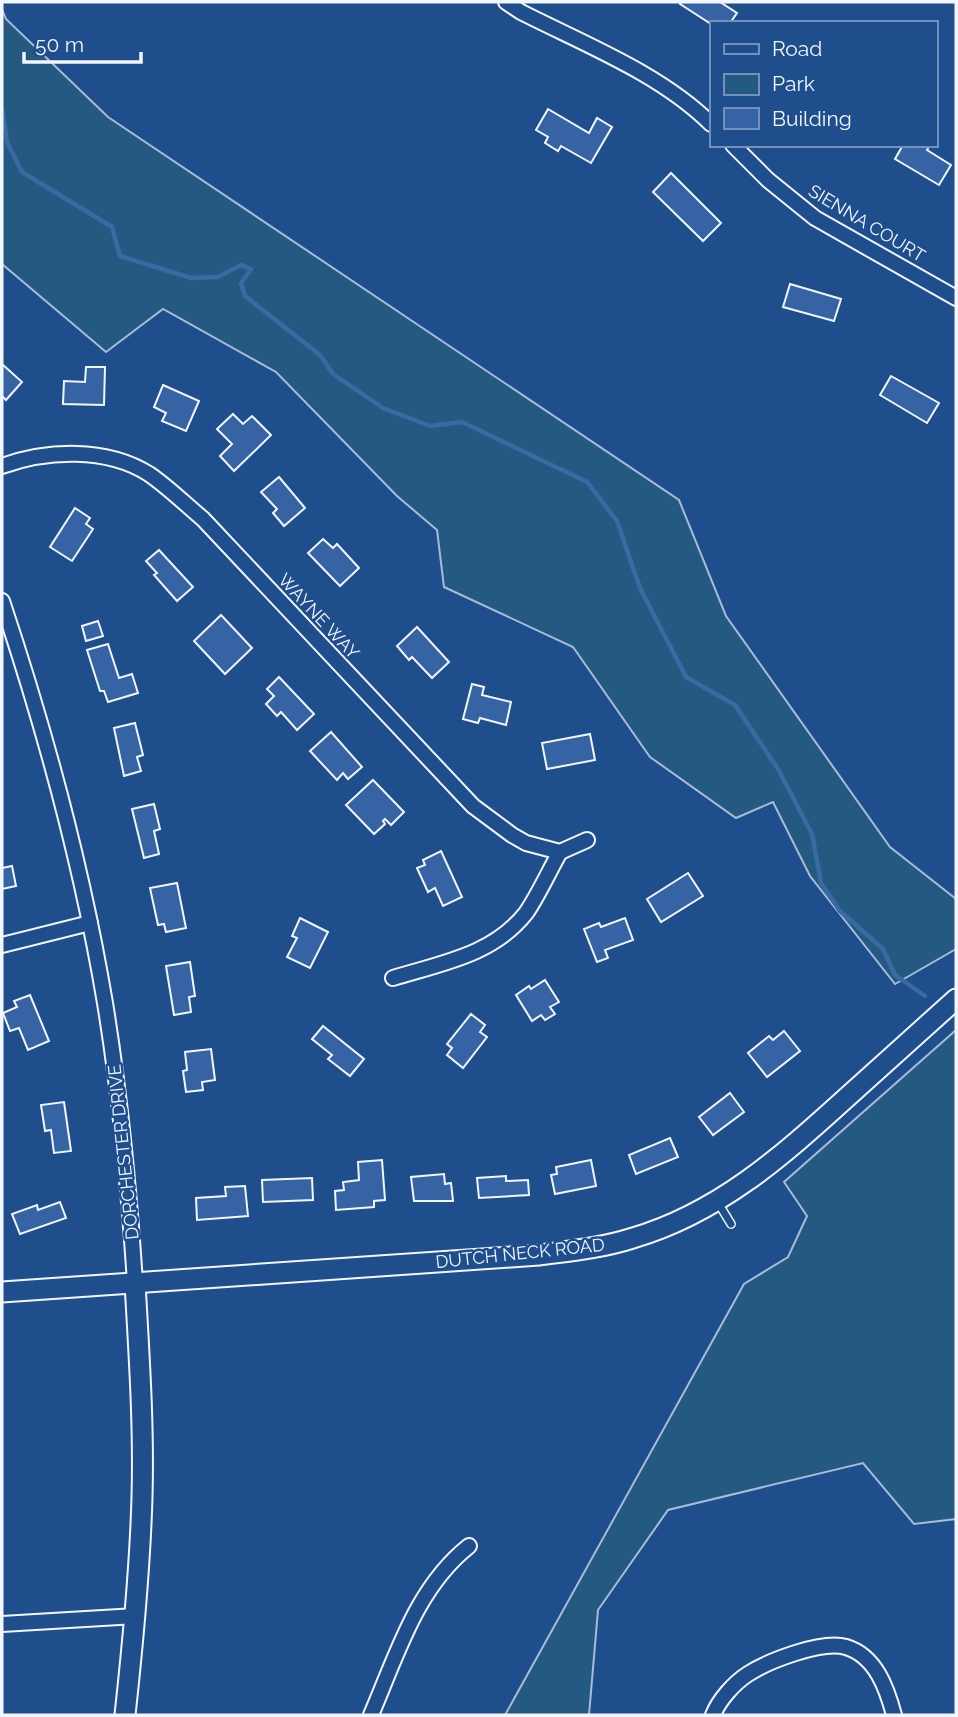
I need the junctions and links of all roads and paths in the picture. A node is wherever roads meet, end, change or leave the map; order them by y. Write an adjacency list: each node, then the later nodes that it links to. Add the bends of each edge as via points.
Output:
1 (506, 2): 2 (street, via 650,78)
2 (710, 123)
3 (735, 147): 4 (street, SIENNA COURT, via 815,218)
4 (956, 298)
5 (2, 466): 8 (street, WAYNE WAY, via 74,454 117,460 147,473 203,519 473,806 526,843)
6 (2, 601): 9 (street, DORCHESTER DRIVE, via 48,750)
7 (587, 840): 8 (street)
8 (560, 852): 11 (street, via 527,911 502,938 489,947)
9 (90, 923): 10 (street); 15 (street, DORCHESTER DRIVE, via 118,1090)
10 (2, 945)
11 (393, 978)
12 (956, 999): 13 (street, DUTCH NECK ROAD, via 791,1148)
13 (718, 1201): 14 (lane); 15 (street, DUTCH NECK ROAD, via 665,1227 575,1251)
14 (731, 1224)
15 (135, 1283): 16 (street, DUTCH NECK ROAD); 18 (street, DORCHESTER DRIVE, via 142,1458)
16 (2, 1292)
17 (469, 1546): 21 (street, via 442,1571 420,1601)
18 (136, 1616): 19 (street); 20 (street, DORCHESTER DRIVE)
19 (2, 1624)
20 (125, 1715)
21 (371, 1715)
22 (712, 1715): 23 (street, via 746,1675 812,1647 846,1647 872,1663)
23 (894, 1715)

